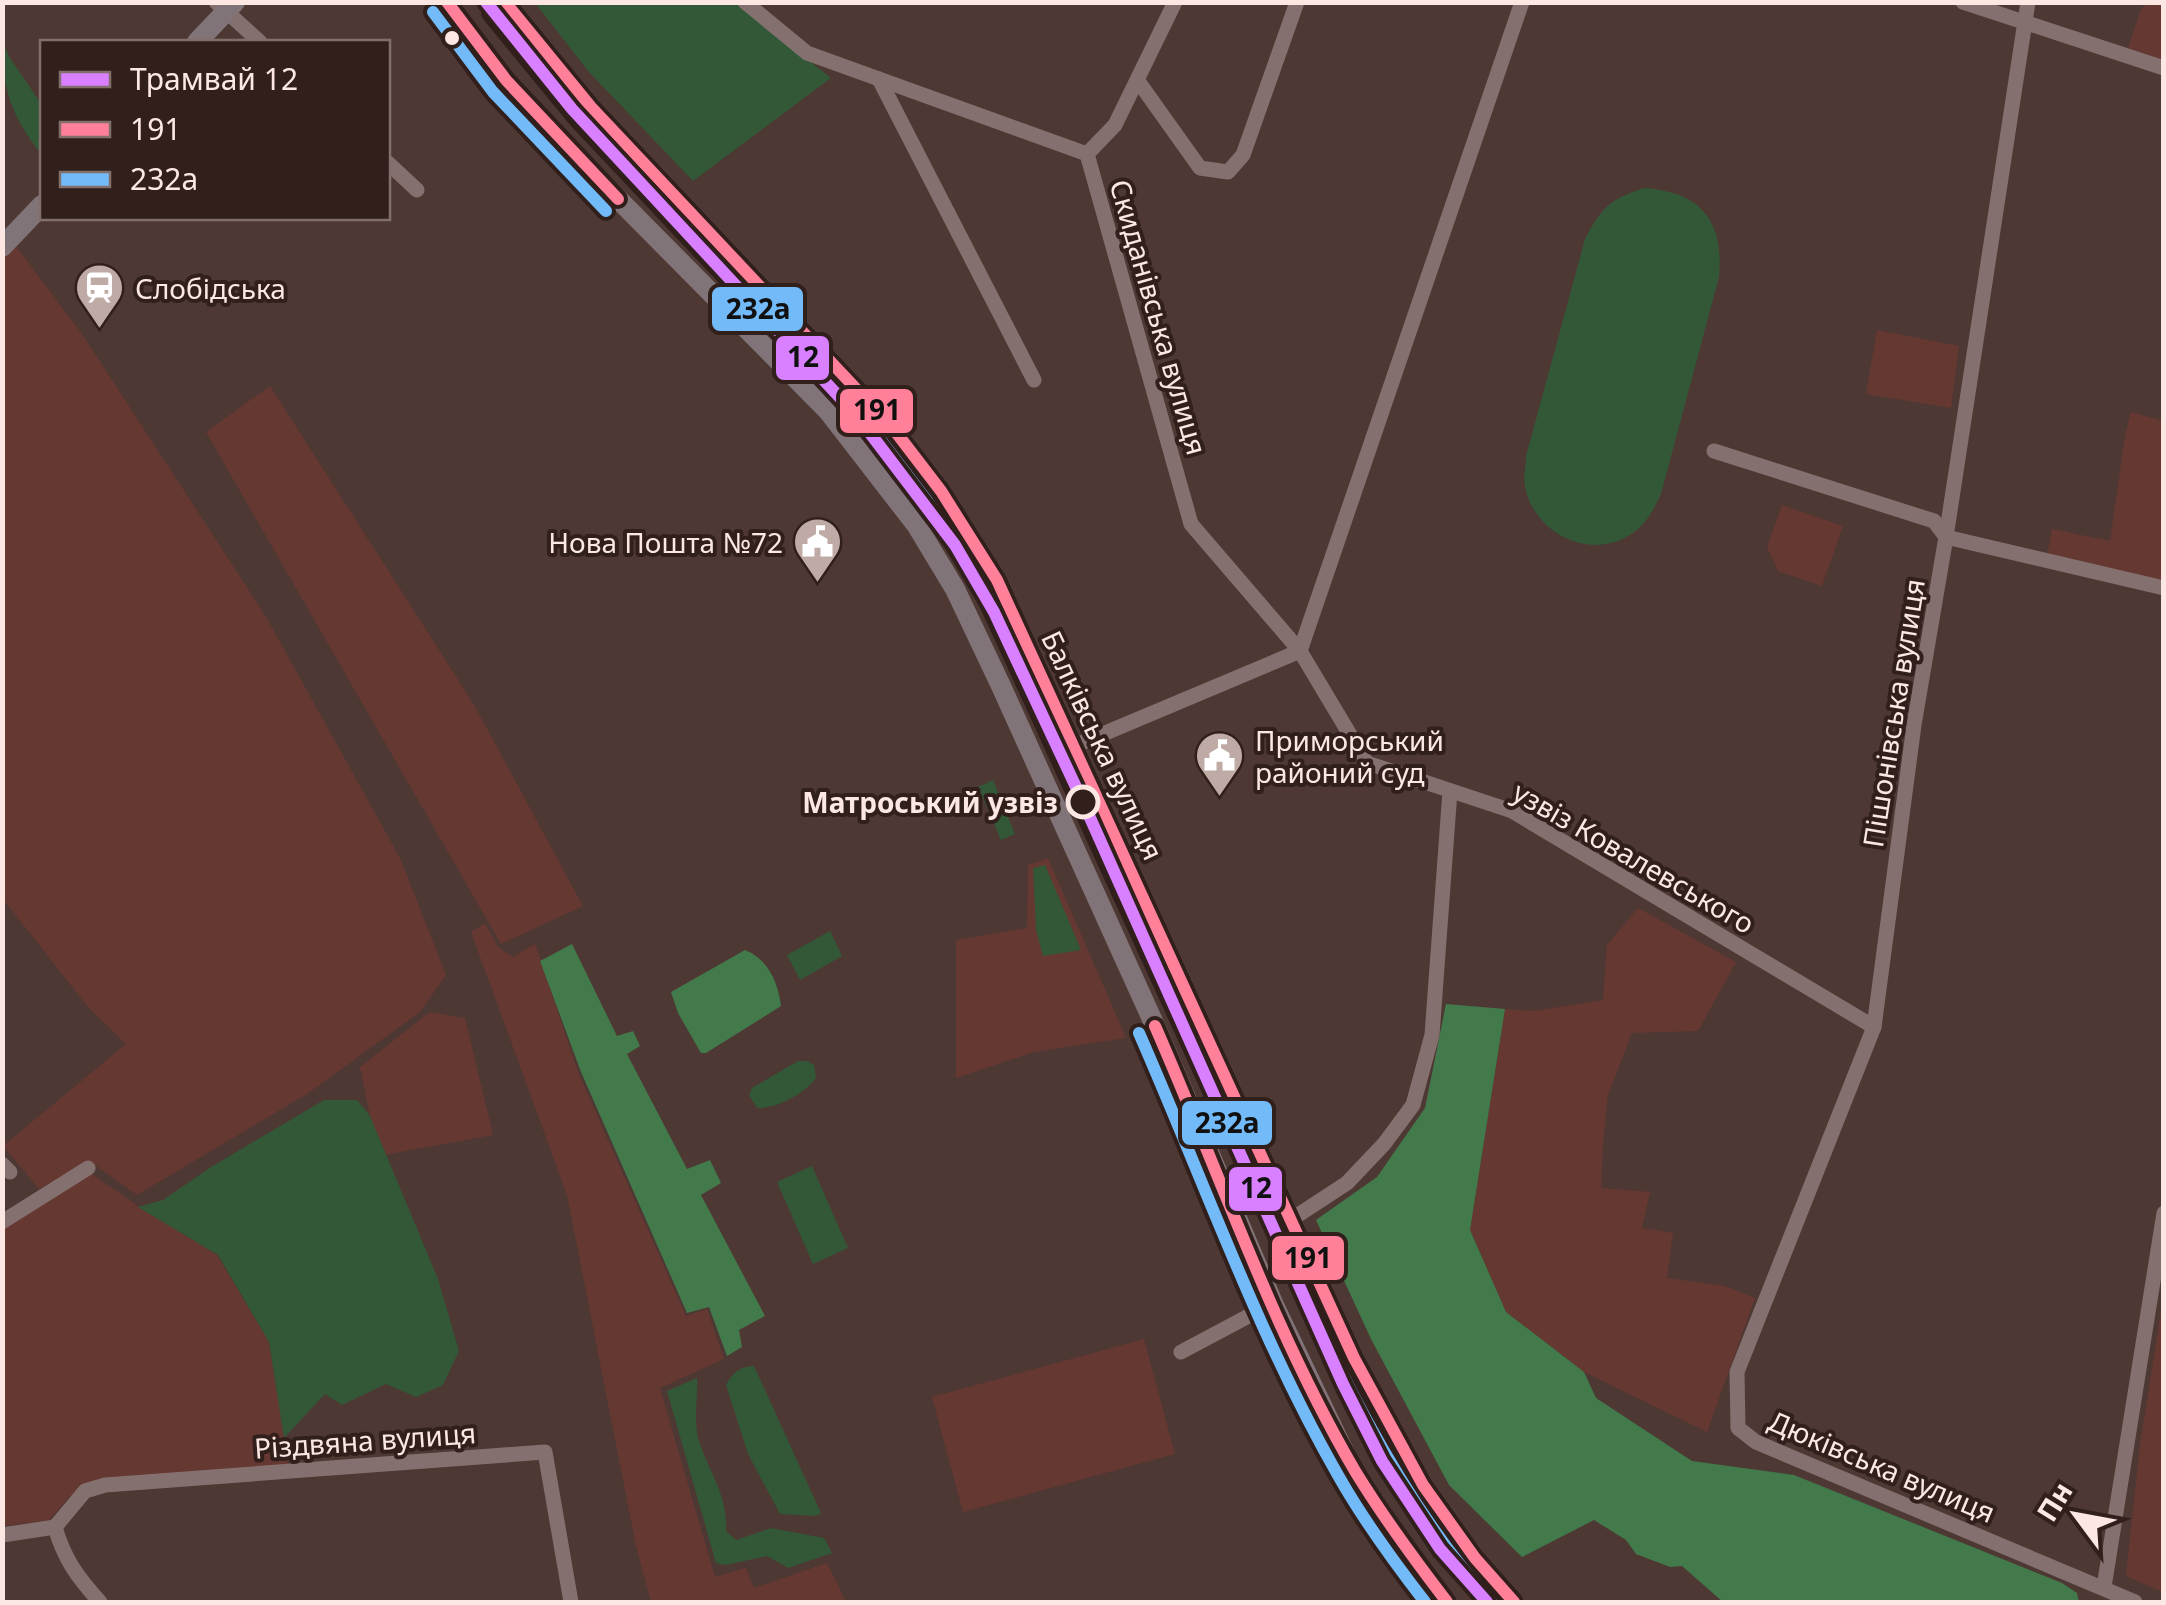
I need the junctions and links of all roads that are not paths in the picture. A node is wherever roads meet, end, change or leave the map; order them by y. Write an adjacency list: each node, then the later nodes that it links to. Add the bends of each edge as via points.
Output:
1 (448, 2): 33 (main road, via 524,104 828,411 917,526 955,589 1024,737)
2 (504, 2): 26 (main road, Балківська вулиця, via 591,107 892,426 997,580)
3 (745, 2): 14 (street, Скиданівська вулиця, via 807,53)
4 (1175, 2): 15 (street)
5 (1297, 2): 15 (street, via 1243,155 1228,172 1200,168)
6 (1522, 2): 25 (street)
7 (1963, 2): 10 (street)
8 (2028, 2): 10 (street, Пішонівська вулиця)
9 (226, 5): 11 (main road); 12 (street)
10 (2024, 21): 13 (street); 23 (street, Пішонівська вулиця)
11 (198, 40)
12 (258, 40)
13 (2164, 68)
14 (878, 79): 16 (street, Скиданівська вулиця); 21 (street)
15 (1138, 82): 16 (street, via 1114,125)
16 (1087, 154): 25 (street, Скиданівська вулиця, via 1191,524)
17 (390, 165): 18 (street)
18 (417, 190)
19 (40, 207): 20 (main road)
20 (2, 247)
21 (1034, 380)
22 (1714, 452): 23 (street, via 1934,521)
23 (1946, 537): 24 (street); 28 (street, Пішонівська вулиця)
24 (2164, 588)
25 (1300, 650): 26 (street); 27 (street, узвіз Ковалевського, via 1367,764)
26 (1072, 747): 31 (main road, Балківська вулиця)
27 (1450, 791): 28 (street, узвіз Ковалевського, via 1512,811); 31 (street, via 1432,1034 1413,1105 1347,1183)
28 (1874, 1027): 35 (street, Пішонівська вулиця, via 1738,1372)
29 (88, 1168): 32 (street)
30 (2164, 1213): 38 (street)
31 (1292, 1218): 42 (main road, Балківська вулиця, via 1354,1358 1423,1485)
32 (2, 1222)
33 (1273, 1303): 34 (street); 41 (main road, via 1352,1466)
34 (1181, 1352)
35 (1736, 1410): 38 (street, Дюківська вулиця, via 1738,1428 1756,1442)
36 (55, 1528): 37 (street); 39 (street, via 72,1572); 40 (street, Різдвяна вулиця, via 85,1491 104,1485 545,1452)
37 (2, 1534)
38 (2104, 1588): 43 (street, Дюківська вулиця)
39 (100, 1602)
40 (570, 1602)
41 (1448, 1602)
42 (1514, 1602)
43 (2135, 1602)

